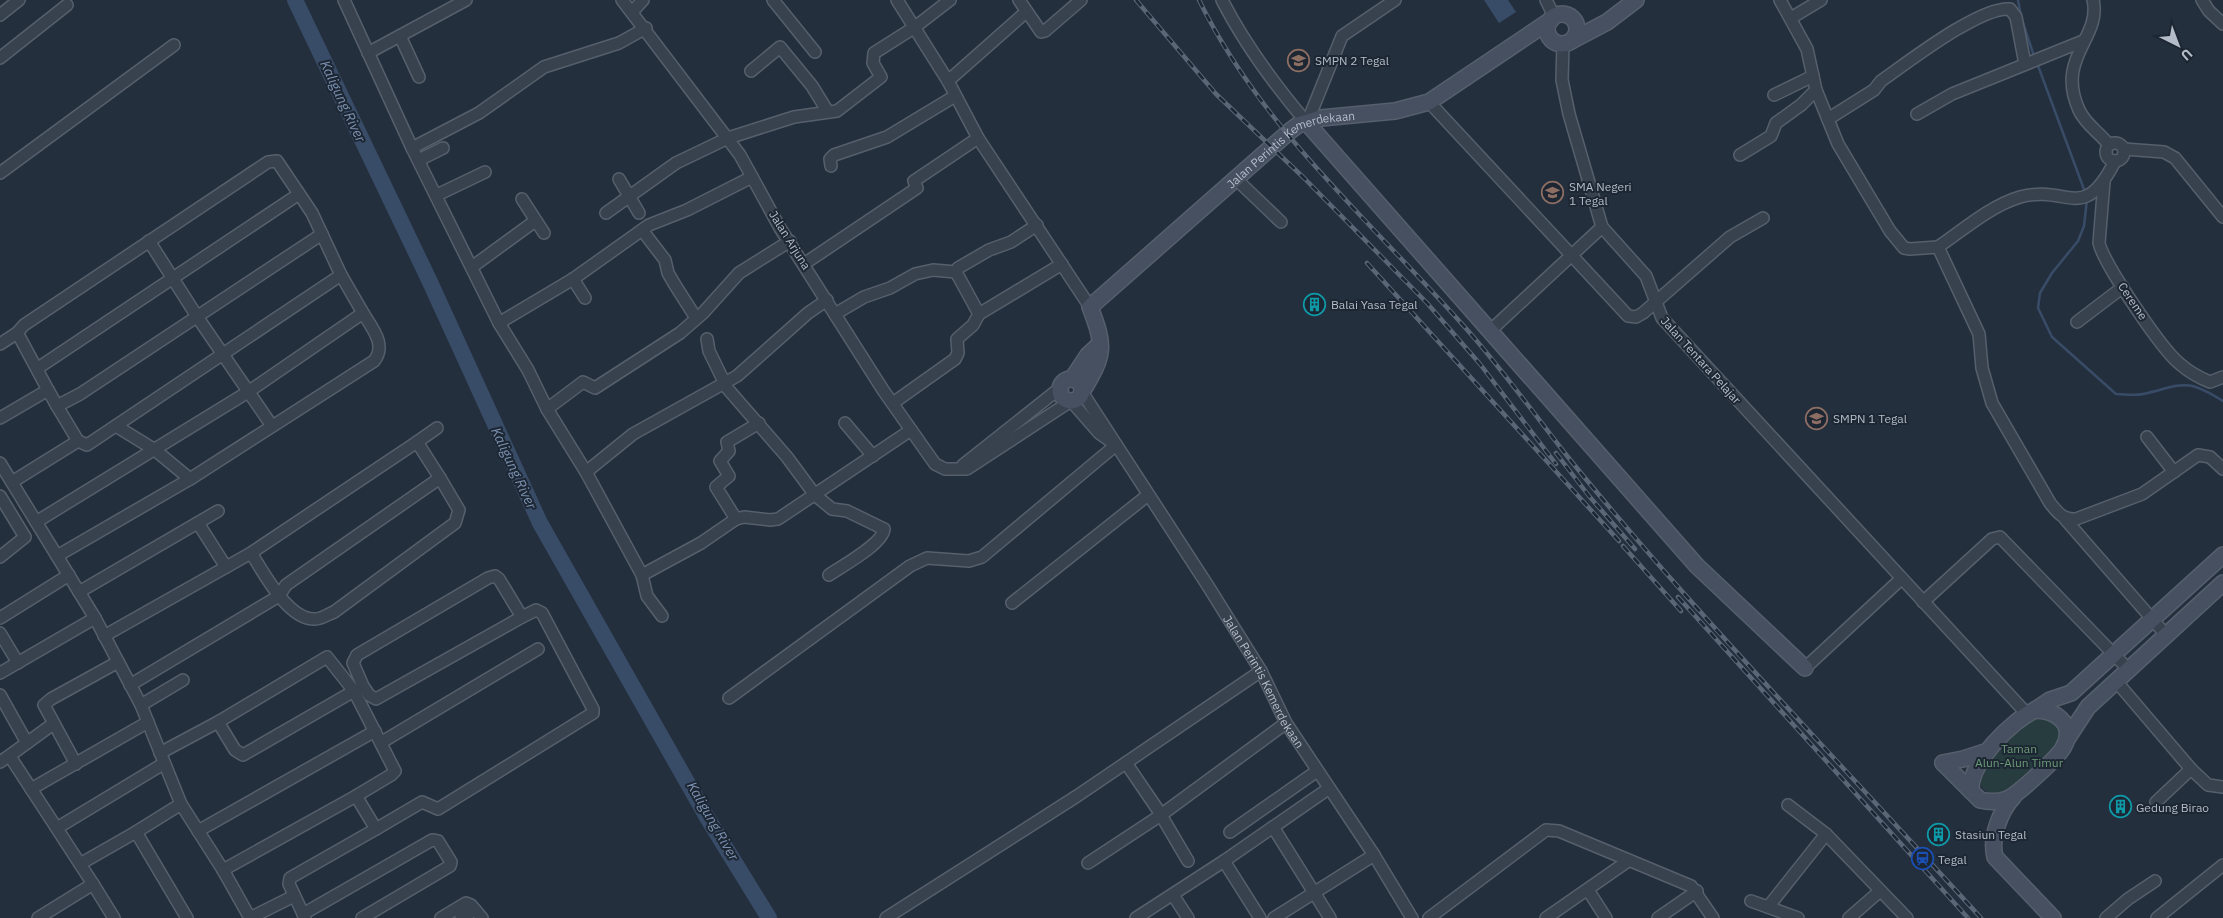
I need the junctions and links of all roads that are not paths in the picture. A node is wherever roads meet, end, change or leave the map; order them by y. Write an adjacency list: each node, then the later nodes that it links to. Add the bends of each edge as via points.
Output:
1 (19, 0): 22 (street)
2 (344, 0): 36 (street)
3 (466, 0): 30 (street)
4 (622, 0): 20 (street, Jalan Arjuna)
5 (643, 0): 20 (street)
6 (773, 0): 35 (street)
7 (898, 0): 28 (street)
8 (950, 0): 28 (street)
9 (1019, 0): 21 (street)
10 (1081, 0): 21 (street, via 1041,32)
11 (1222, 0): 50 (street, via 1267,74)
12 (1395, 0): 50 (street, via 1342,36)
13 (1546, 0): 23 (street)
14 (1636, 0): 26 (street)
15 (1780, 0): 25 (street)
16 (1822, 0): 25 (street)
17 (2093, 0): 32 (street, via 2094,22)
18 (2202, 0): 27 (street)
19 (67, 5): 37 (street)
20 (632, 12): 29 (street, Jalan Arjuna)
21 (1026, 12): 42 (street)
22 (0, 16)
23 (1552, 18): 24 (street, via 1564,14); 31 (street, Jalan Perintis Kemerdekaan); 33 (street, via 1548,34)
24 (1572, 18): 26 (street); 33 (street, via 1577,27 1575,37)
25 (1791, 18): 40 (street, via 1807,49)
26 (1607, 22): 33 (street)
27 (2223, 24)
28 (915, 27): 42 (street); 47 (street, via 874,52 873,63 881,78 879,81 848,105)
29 (646, 28): 51 (street, Jalan Arjuna, via 680,78); 54 (street, via 618,43 544,66 479,113)
30 (400, 36): 36 (street); 41 (street)
31 (1516, 41): 33 (street, via 1541,37); 46 (street, Jalan Perintis Kemerdekaan)
32 (2083, 41): 38 (street); 53 (street, via 2072,74 2075,97 2079,111)
33 (1564, 43): 78 (street, Jalan Tentara Pelajar, via 1562,80 1569,114)
34 (174, 45): 62 (street)
35 (814, 52)
36 (368, 53): 54 (street)
37 (0, 58)
38 (2029, 63): 48 (street, via 1952,94); 49 (street, via 2016,17 2010,9 2002,8 1968,23)
39 (751, 72): 47 (street, via 780,47 812,86)
40 (1813, 76): 43 (street); 44 (street)
41 (418, 77)
42 (948, 81): 45 (street)
43 (1816, 90): 49 (street); 57 (street, via 1776,123 1771,136)
44 (1774, 95)
45 (955, 96): 52 (street); 60 (street, via 887,137 834,155)
46 (1429, 102): 50 (street, Jalan Perintis Kemerdekaan, via 1395,111 1321,118); 85 (street)
47 (828, 112): 51 (street, via 794,117)
48 (1917, 114)
49 (1828, 119): 84 (street, via 1848,163 1899,244 1910,249)
50 (1307, 123): 65 (street, Jalan Perintis Kemerdekaan, via 1290,131); 105 (street)
51 (728, 138): 63 (street, Jalan Arjuna); 69 (street, via 676,163)
52 (978, 138): 77 (street); 86 (street, via 914,181 917,188)
53 (2110, 145): 56 (street, via 2120,144); 59 (street, via 2107,155)
54 (412, 148): 58 (street)
55 (444, 148): 58 (street)
56 (2124, 149): 59 (street, via 2121,158); 73 (street, via 2164,152 2175,158)
57 (1740, 155)
58 (418, 160): 68 (street)
59 (2115, 161): 66 (street)
60 (830, 166)
61 (485, 172): 68 (street)
62 (0, 174)
63 (752, 177): 79 (street, via 686,210 656,220); 83 (street, Jalan Arjuna)
64 (619, 178): 69 (street)
65 (1236, 179): 76 (street); 97 (street, Jalan Perintis Kemerdekaan)
66 (2104, 182): 84 (street, via 2091,194 2078,198 2040,194 2004,203); 93 (street, Cereme, via 2099,243)
67 (299, 194): 81 (street); 82 (street, via 277,161 271,161); 91 (street)
68 (437, 196): 88 (street)
69 (629, 196): 71 (street); 72 (street)
70 (522, 199): 75 (street)
71 (606, 213)
72 (639, 213)
73 (2223, 217)
74 (1763, 218): 96 (street, via 1730,237)
75 (535, 221): 80 (street); 88 (street)
76 (1281, 222)
77 (1037, 225): 87 (street); 89 (street, via 963,264)
78 (1602, 227): 85 (street); 96 (street, Jalan Tentara Pelajar, via 1646,276)
79 (642, 230): 92 (street); 102 (street, via 666,260 668,273)
80 (544, 233)
81 (322, 234): 90 (street); 101 (street)
82 (149, 241): 91 (street); 106 (street, via 24,325)
83 (790, 241): 86 (street, Jalan Arjuna); 102 (street, via 738,273)
84 (1938, 247): 147 (street, via 1979,334 1982,368 1992,403 2050,503)
85 (1570, 254): 96 (street, via 1628,316 1636,317); 105 (street)
86 (804, 264): 95 (street, Jalan Arjuna)
87 (1062, 264): 97 (street); 100 (street)
88 (472, 267): 104 (street)
89 (956, 272): 99 (street, via 933,270 915,274); 100 (street)
90 (340, 275): 98 (street); 110 (street)
91 (173, 278): 101 (street); 111 (street)
92 (573, 279): 94 (street); 104 (street)
93 (2123, 287): 103 (street); 112 (street, Cereme, via 2165,348 2180,364 2210,382)
94 (586, 298)
95 (827, 300): 99 (street, Jalan Arjuna); 113 (street)
96 (1655, 303): 158 (street, Jalan Tentara Pelajar, via 1662,318)
97 (1090, 307): 109 (street, via 1099,326)
98 (364, 313): 116 (street); 125 (street, via 380,344 379,355)
99 (835, 314): 118 (street, Jalan Arjuna)
100 (979, 314): 118 (street, via 973,325 957,340 955,359)
101 (198, 318): 110 (street); 119 (street, via 95,386)
102 (696, 318): 120 (street, via 680,333 595,388 583,382)
103 (2077, 322)
104 (499, 323): 120 (street)
105 (1491, 330): 176 (street, via 1697,566)
106 (18, 333): 108 (street); 111 (street)
107 (707, 339): 113 (street, via 709,351)
108 (0, 344)
109 (1100, 344): 114 (street); 117 (street, via 1098,366)
110 (222, 354): 116 (street); 124 (street)
111 (38, 368): 115 (street)
112 (2223, 377)
113 (725, 383): 122 (street); 137 (street, via 633,434)
114 (1066, 383): 117 (street, Jalan Perintis Kemerdekaan, via 1079,382); 135 (street)
115 (48, 390): 119 (street); 121 (street)
116 (248, 392): 125 (street); 132 (street)
117 (1076, 397): 131 (street, Jalan Perintis Kemerdekaan); 135 (street, via 967,468)
118 (893, 403): 127 (street, Jalan Arjuna)
119 (57, 406): 129 (street)
120 (547, 409): 137 (street)
121 (0, 418)
122 (759, 423): 143 (street); 146 (street, via 728,440 729,453 720,460 729,476 716,487)
123 (846, 423): 133 (street)
124 (116, 426): 129 (street, via 88,445); 132 (street)
125 (272, 426): 140 (street)
126 (437, 428): 130 (street)
127 (911, 430): 133 (street); 135 (street, Jalan Arjuna, via 936,464 946,469)
128 (2147, 437): 138 (street)
129 (78, 441): 141 (street)
130 (416, 442): 139 (street); 150 (street)
131 (1116, 445): 144 (street, Jalan Perintis Kemerdekaan); 185 (street, via 982,557 969,561 927,558 910,566)
132 (155, 450): 140 (street); 148 (street)
133 (873, 456): 143 (street)
134 (0, 463): 141 (street)
135 (960, 468)
136 (2223, 469): 138 (street, via 2204,455 2190,458)
137 (586, 472): 155 (street)
138 (2174, 472): 147 (street, via 2142,494 2090,515)
139 (440, 478): 161 (street, via 286,585); 161 (street, via 459,510 458,519 334,612 309,619)
140 (190, 479): 152 (street)
141 (12, 482): 148 (street)
142 (0, 495): 153 (street, via 25,537)
143 (815, 495): 146 (street, via 778,519 744,516); 156 (street, via 832,509 847,511 884,529 868,549)
144 (1148, 495): 163 (street); 178 (street, Jalan Perintis Kemerdekaan)
145 (218, 511): 149 (street)
146 (736, 519): 155 (street, via 701,543)
147 (2065, 519): 168 (street)
148 (36, 522): 152 (street)
149 (198, 523): 154 (street); 160 (street)
150 (251, 553): 154 (street); 161 (street)
151 (2223, 555): 168 (street)
152 (57, 556): 157 (street)
153 (0, 557)
154 (226, 567): 171 (street)
155 (642, 575): 164 (street, via 647,596)
156 (830, 575)
157 (69, 576): 160 (street); 166 (street)
158 (1901, 578): 162 (street, Jalan Tentara Pelajar); 176 (street)
159 (2223, 583): 170 (street)
160 (79, 592): 167 (street)
161 (279, 596): 182 (street)
162 (1923, 602): 173 (street, via 1992,539 2000,537); 187 (street, Jalan Tentara Pelajar)
163 (1012, 603)
164 (662, 616)
165 (522, 617): 183 (street, via 376,699); 183 (street, via 499,579 495,576 488,578 357,655 353,663); 216 (street, via 534,610 542,613 593,713 438,809 422,802)
166 (0, 618)
167 (95, 618): 171 (street); 175 (street)
168 (2153, 620): 170 (street); 173 (street)
169 (0, 633): 175 (street)
170 (2166, 635): 177 (street)
171 (104, 636): 174 (street)
172 (538, 649): 194 (street)
173 (2115, 655): 177 (street); 187 (street, via 2071,694 2050,700)
174 (118, 662): 182 (street); 190 (street, via 47,702 44,708)
175 (18, 663): 179 (street)
176 (1805, 668)
177 (2128, 669): 181 (street)
178 (1261, 671): 191 (street, Jalan Perintis Kemerdekaan); 199 (street)
179 (0, 674)
180 (183, 680): 186 (street)
181 (2116, 681): 193 (street, via 2088,707); 201 (street)
182 (130, 685): 186 (street)
183 (358, 688): 189 (street, via 331,659 324,657); 189 (street, via 243,755 235,750); 192 (street)
184 (0, 695): 195 (street)
185 (729, 698)
186 (141, 705): 188 (street)
187 (2031, 712): 193 (street, via 2046,710 2060,717 2067,731); 196 (street)
188 (148, 722): 197 (street); 200 (street)
189 (218, 722): 197 (street)
190 (53, 724): 195 (street); 200 (street)
191 (1286, 724): 202 (street, Jalan Perintis Kemerdekaan); 212 (street)
192 (375, 731): 194 (street); 217 (street)
193 (2067, 740): 206 (street, via 2059,754)
194 (382, 742): 207 (street, via 395,771)
195 (27, 743): 198 (street)
196 (1988, 751): 208 (street, via 1974,772); 208 (street, via 1943,763)
197 (162, 758): 210 (street); 215 (street)
198 (5, 759): 205 (street)
199 (1126, 763): 212 (street); 249 (street)
200 (76, 764): 205 (street)
201 (2190, 769): 203 (street, via 2208,785); 209 (street)
202 (1317, 771): 204 (street, Jalan Perintis Kemerdekaan); 219 (street)
203 (2223, 787)
204 (1328, 789): 214 (street); 221 (street, Jalan Perintis Kemerdekaan)
205 (32, 790): 215 (street)
206 (2016, 794): 208 (street, via 2001,800); 213 (street, via 2004,808)
207 (356, 796): 216 (street); 228 (street)
208 (1976, 796): 213 (street)
209 (2156, 802)
210 (181, 804): 217 (street); 218 (street)
211 (1788, 805): 220 (street)
212 (1161, 816): 222 (street); 225 (street)
213 (1998, 826): 263 (street, via 1993,848 1998,863)
214 (1273, 827): 223 (street); 234 (street)
215 (57, 828): 226 (street)
216 (376, 829): 236 (street, via 290,878)
217 (198, 831): 228 (street)
218 (136, 832): 226 (street); 244 (street)
219 (1230, 832)
220 (1826, 834): 233 (street); 238 (street)
221 (1374, 855): 234 (street); 241 (street, Jalan Perintis Kemerdekaan)
222 (1188, 861)
223 (1224, 861): 235 (street); 252 (street)
224 (1628, 861): 231 (street); 232 (street, via 1679,880); 255 (street, via 1559,831 1546,830)
225 (1088, 863)
226 (80, 864): 230 (street)
227 (2223, 865): 265 (street)
228 (223, 870): 245 (street)
229 (2155, 881): 264 (street, via 2128,898)
230 (93, 884): 242 (street); 243 (street)
231 (1588, 890): 256 (street); 257 (street)
232 (1697, 891): 258 (street); 259 (street)
233 (1880, 891): 261 (street); 262 (street)
234 (1315, 893): 253 (street); 254 (street)
235 (1173, 894): 250 (street); 251 (street)
236 (294, 896): 240 (street); 245 (street)
237 (1751, 901): 238 (street)
238 (1768, 907): 260 (street)
239 (478, 914): 247 (street, via 466,903); 248 (street)
240 (304, 916): 246 (street, via 432,840 438,841 451,862 450,866)
241 (1411, 917)
242 (38, 918)
243 (114, 918)
244 (187, 918)
245 (250, 918)
246 (362, 918)
247 (441, 918)
248 (461, 918)
249 (886, 918)
250 (1136, 918)
251 (1188, 918)
252 (1260, 918)
253 (1274, 918)
254 (1330, 918)
255 (1429, 918)
256 (1546, 918)
257 (1606, 918)
258 (1658, 918)
259 (1713, 918)
260 (1798, 918)
261 (1849, 918)
262 (1907, 918)
263 (2053, 918)
264 (2106, 918)
265 (2157, 918)

